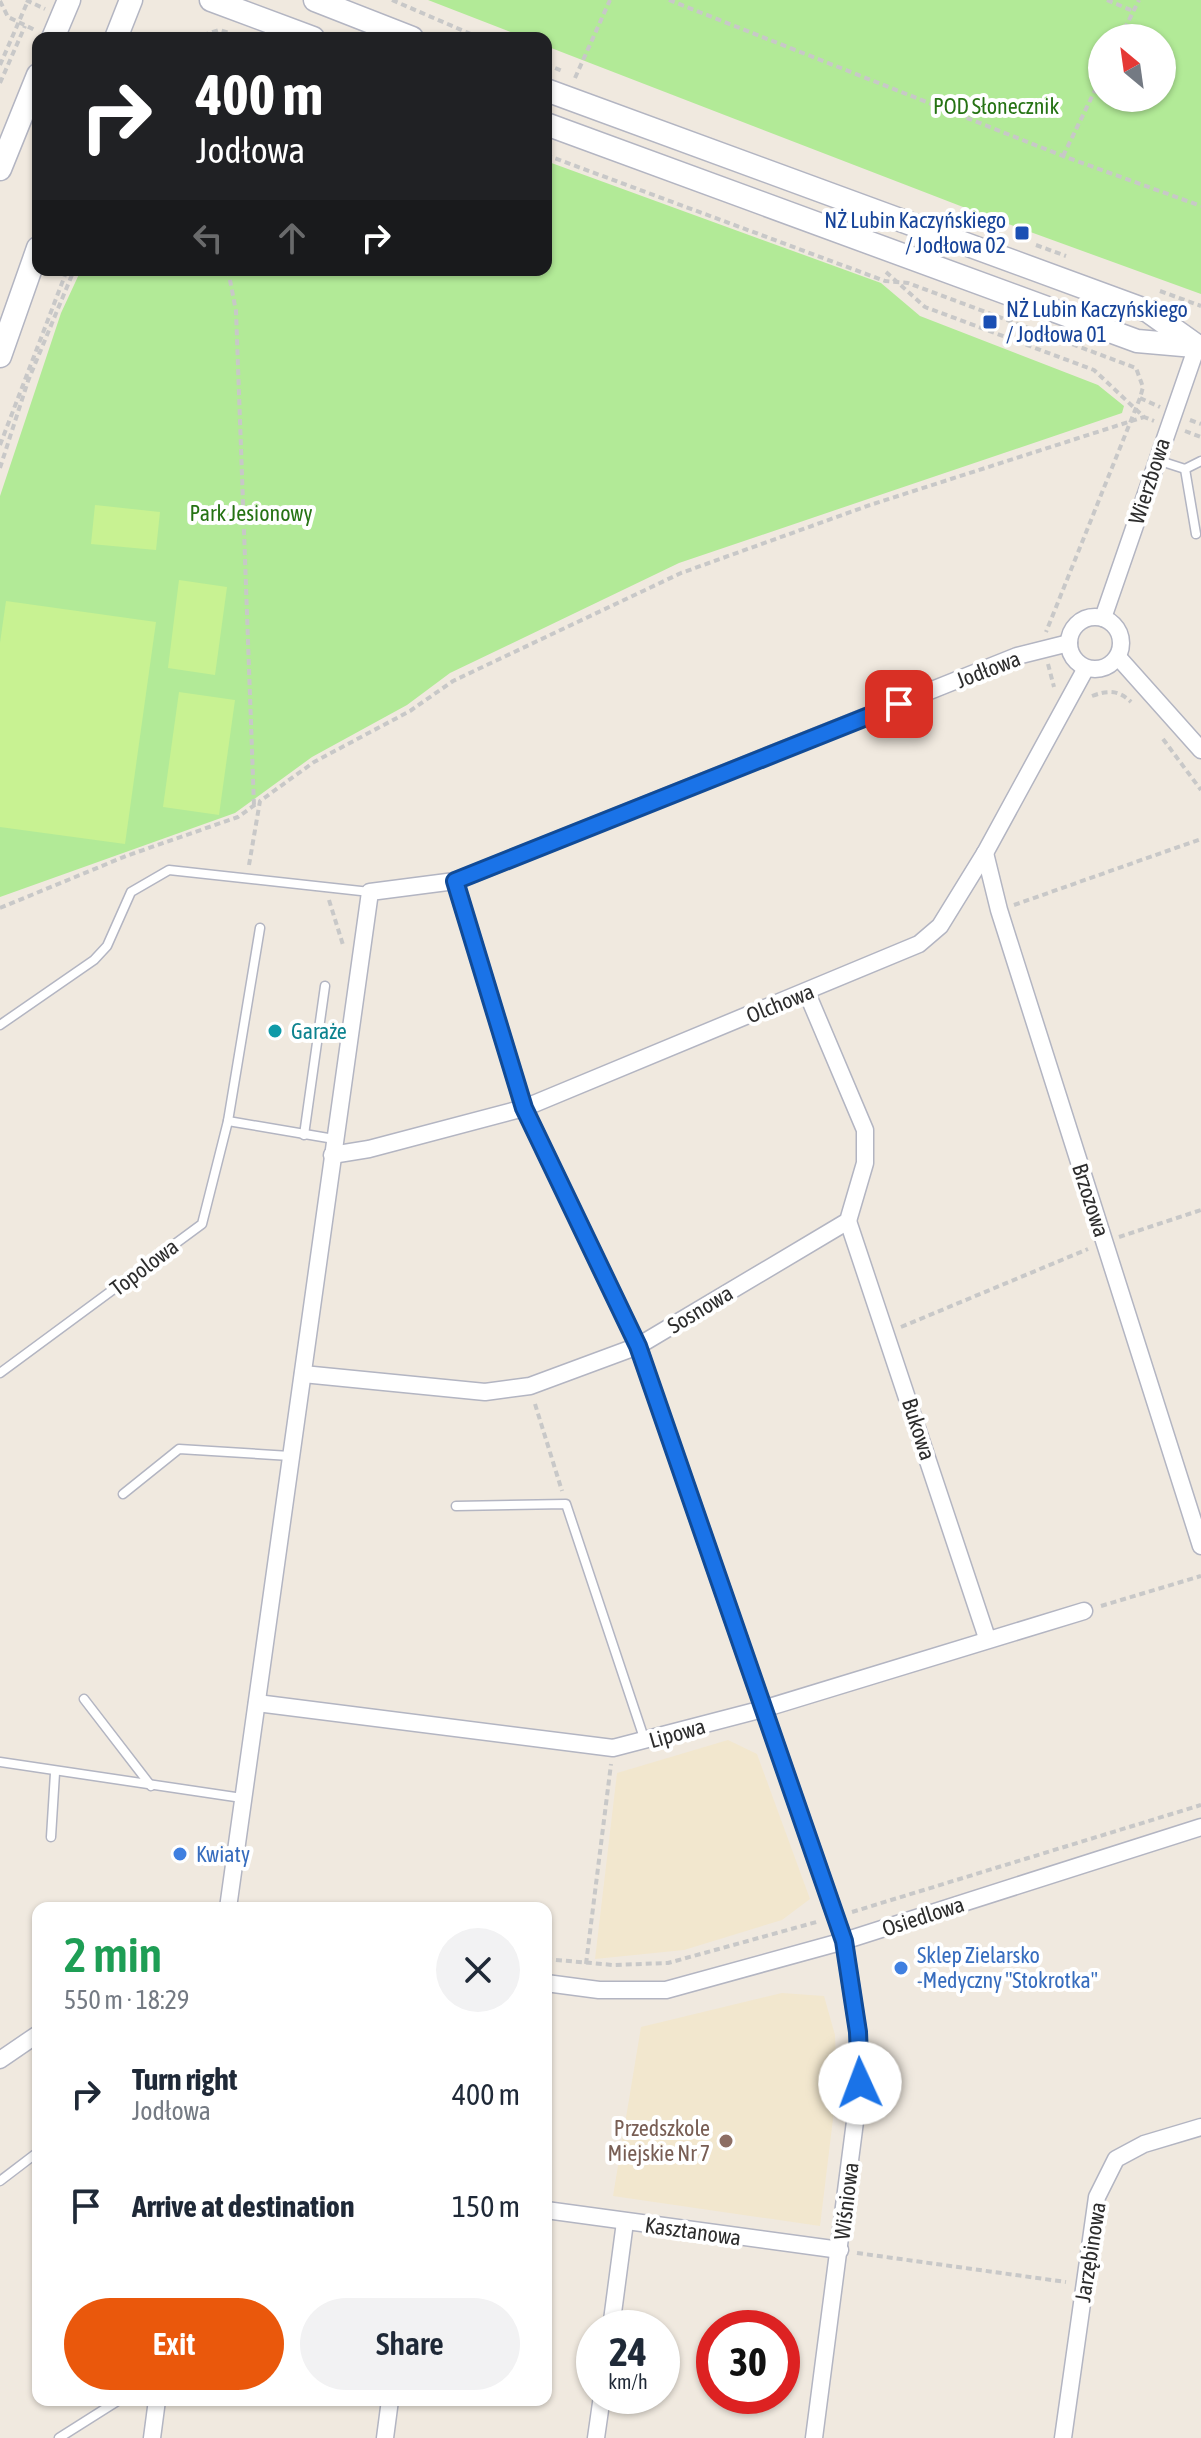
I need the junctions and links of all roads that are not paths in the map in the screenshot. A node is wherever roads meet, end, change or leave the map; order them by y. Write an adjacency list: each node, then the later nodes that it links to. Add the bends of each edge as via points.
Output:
1 (69, 0): 5 (main road)
2 (131, 0): 6 (main road)
3 (211, 0): 7 (main road)
4 (315, 0): 8 (main road)
5 (56, 32)
6 (118, 32)
7 (297, 32)
8 (397, 32)
9 (32, 90): 12 (main road)
10 (556, 94): 14 (main road, via 1148,311)
11 (552, 126): 14 (main road, via 1137,341)
12 (0, 169)
13 (32, 265): 15 (main road)
14 (1199, 346): 16 (street, Wierzbowa)
15 (0, 356)
16 (1156, 460): 18 (lane); 20 (street, Wierzbowa)
17 (1201, 461): 18 (lane)
18 (1185, 469): 19 (lane)
19 (1196, 534)
20 (1103, 618): 21 (street, via 1079,622); 22 (street, via 1118,629)
21 (1069, 643): 23 (street); 26 (street, Jodłowa, via 1017,656)
22 (1118, 657): 23 (street, via 1104,668); 24 (street)
23 (1086, 668): 25 (street, Olchowa)
24 (1201, 750)
25 (985, 853): 30 (street, Olchowa, via 940,926 919,944); 43 (street, Brzozowa)
26 (455, 881): 27 (street, Jodłowa); 32 (street, Wiśniowa)
27 (370, 892): 31 (lane, via 169,870 131,892 107,946 94,960); 35 (street)
28 (260, 928): 33 (lane, Topolowa)
29 (325, 986): 34 (lane)
30 (807, 993): 32 (street, Olchowa); 36 (street, via 867,1144)
31 (0, 1025)
32 (524, 1108): 35 (street, Olchowa, via 369,1149); 37 (street, Wiśniowa)
33 (228, 1121): 34 (lane); 38 (lane, Topolowa, via 202,1224)
34 (304, 1135): 35 (lane)
35 (333, 1147): 39 (street)
36 (848, 1221): 37 (street, Sosnowa); 45 (street, Bukowa)
37 (638, 1346): 39 (street, Sosnowa, via 530,1386 485,1392); 48 (street, Wiśniowa)
38 (0, 1373)
39 (303, 1374): 40 (street)
40 (290, 1456): 41 (lane, via 179,1449); 47 (street)
41 (123, 1494)
42 (456, 1506): 49 (lane, via 566,1504)
43 (1201, 1546)
44 (1084, 1611): 45 (street, Lipowa)
45 (987, 1638): 48 (street, Lipowa)
46 (84, 1699): 52 (lane)
47 (257, 1703): 49 (street, Lipowa, via 613,1748); 53 (street)
48 (763, 1709): 49 (street, Lipowa); 57 (street, Wiśniowa)
49 (645, 1742)
50 (0, 1762): 51 (lane)
51 (55, 1773): 52 (lane); 55 (lane)
52 (151, 1786): 53 (lane)
53 (242, 1798): 56 (street)
54 (1201, 1827): 57 (street, Osiedlowa)
55 (51, 1837)
56 (229, 1902)
57 (844, 1941): 58 (street, Osiedlowa, via 666,1990); 66 (street, Wiśniowa, via 860,2083)
58 (552, 1984)
59 (32, 2038): 60 (street)
60 (0, 2060)
61 (1201, 2127): 77 (street, Jarzębinowa, via 1144,2144 1116,2159 1097,2197)
62 (32, 2157): 63 (lane)
63 (0, 2181)
64 (552, 2211): 65 (street, Kasztanowa)
65 (625, 2222): 66 (street, Kasztanowa); 67 (street)
66 (840, 2250): 76 (street, Wiśniowa)
67 (613, 2310)
68 (110, 2406): 72 (lane)
69 (156, 2406): 73 (street)
70 (389, 2406): 74 (street)
71 (599, 2414): 75 (street)
72 (59, 2438)
73 (152, 2438)
74 (385, 2438)
75 (596, 2438)
76 (814, 2438)
77 (1063, 2438)

